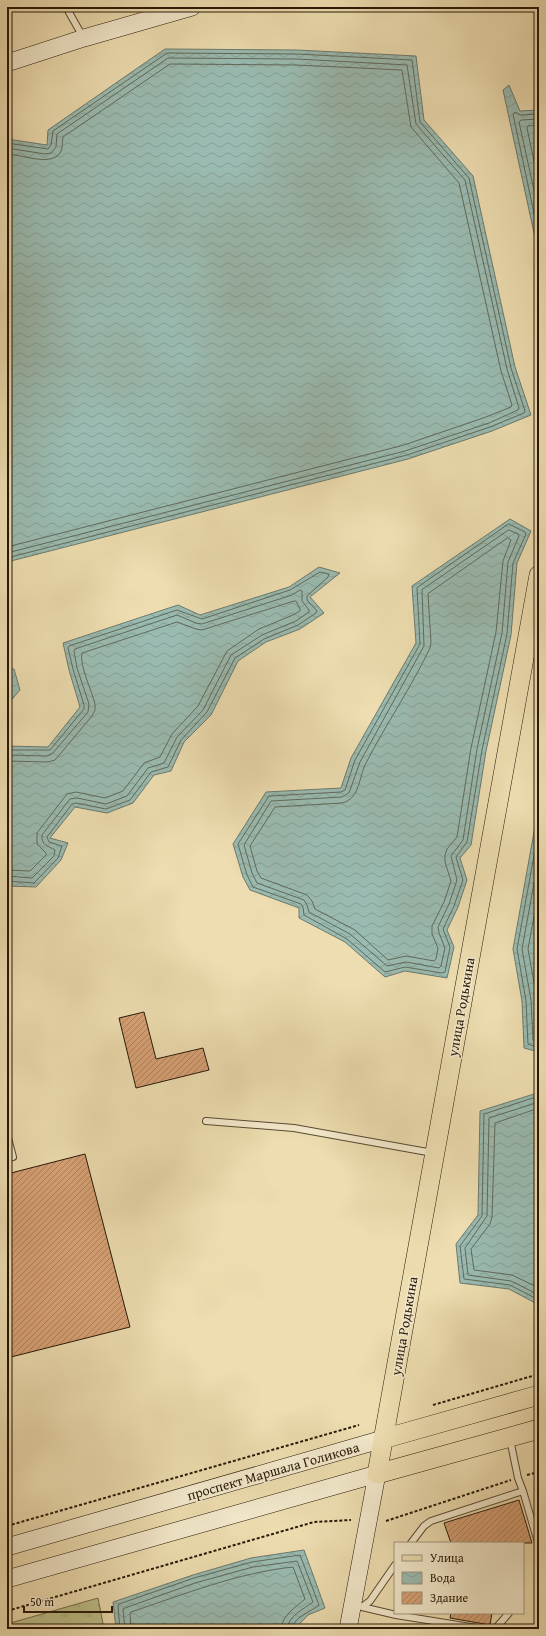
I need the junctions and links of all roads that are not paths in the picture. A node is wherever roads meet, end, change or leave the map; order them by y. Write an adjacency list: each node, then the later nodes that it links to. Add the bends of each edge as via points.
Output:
1 (66, 7): 3 (lane)
2 (192, 7): 3 (main road)
3 (84, 38): 4 (main road)
4 (7, 63)
5 (539, 575): 8 (main road, улица Родькина)
6 (206, 1121): 8 (lane, via 294,1128)
7 (7, 1134): 9 (lane, via 13,1157)
8 (435, 1153): 13 (main road, улица Родькина)
9 (7, 1158)
10 (539, 1395): 13 (main road, проспект Маршала Голикова)
11 (539, 1429): 12 (main road)
12 (509, 1437): 14 (main road); 15 (lane)
13 (383, 1439): 14 (main road, улица Родькина); 18 (main road, проспект Маршала Голикова)
14 (377, 1474): 20 (main road); 21 (main road)
15 (523, 1491): 16 (lane); 17 (lane, via 431,1521)
16 (538, 1539)
17 (412, 1542)
18 (7, 1547)
19 (394, 1566): 21 (lane, via 370,1601)
20 (7, 1579)
21 (357, 1606): 23 (main road); 24 (lane)
22 (508, 1614): 25 (lane)
23 (348, 1629)
24 (483, 1629)
25 (495, 1629)

